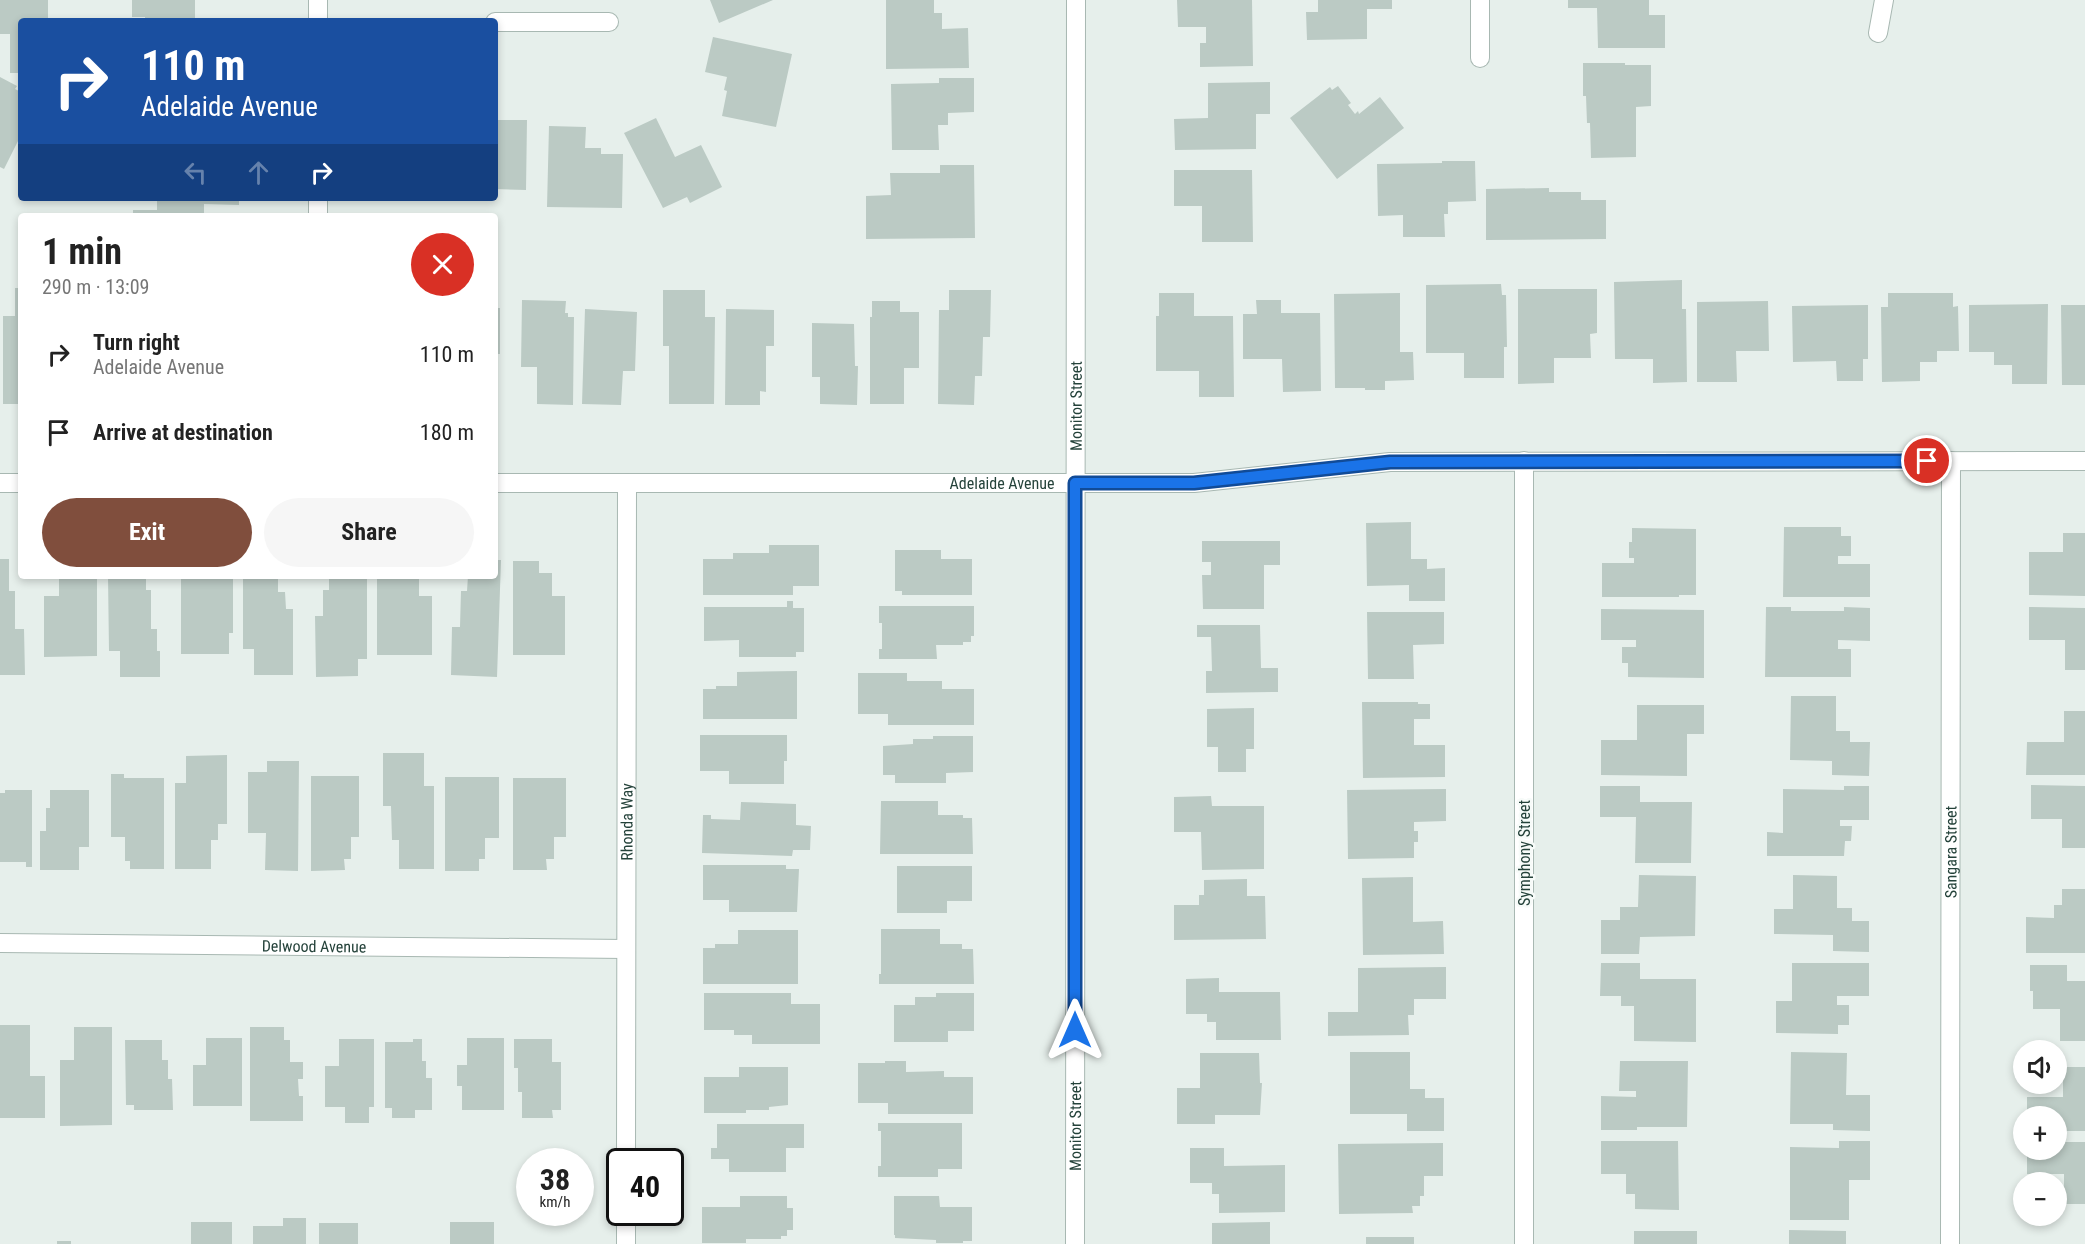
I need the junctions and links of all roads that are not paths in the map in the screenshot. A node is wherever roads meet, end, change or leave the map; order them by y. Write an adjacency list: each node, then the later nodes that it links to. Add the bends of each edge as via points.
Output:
1 (318, 0): 5 (street)
2 (1076, 0): 17 (street, Monitor Street)
3 (1480, 0): 9 (street)
4 (1884, 0): 8 (street)
5 (318, 18)
6 (498, 22): 7 (street)
7 (609, 22)
8 (1878, 33)
9 (1480, 58)
10 (1524, 461): 11 (street, Adelaide Avenue); 17 (street, Adelaide Avenue, via 1390,462 1194,483); 24 (street, Symphony Street)
11 (1951, 461): 12 (street, Adelaide Avenue); 25 (street, Sangara Street)
12 (2085, 461)
13 (0, 483): 14 (street)
14 (18, 483)
15 (498, 483): 16 (street, Adelaide Avenue)
16 (627, 483): 17 (street, Adelaide Avenue); 19 (street, Rhonda Way)
17 (1075, 483): 23 (street, Monitor Street)
18 (0, 943): 19 (street, Delwood Avenue)
19 (626, 950): 20 (street, Rhonda Way)
20 (626, 1148)
21 (626, 1226): 22 (street)
22 (626, 1244)
23 (1075, 1244)
24 (1524, 1244)
25 (1950, 1244)

